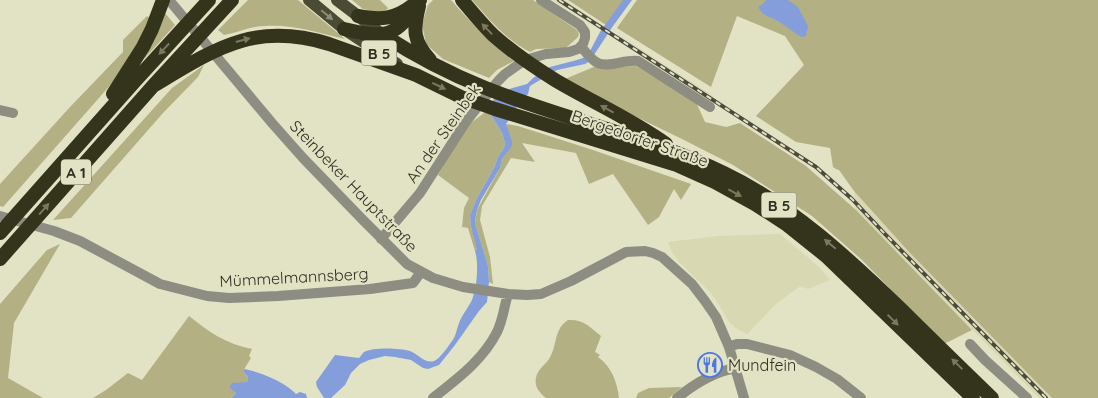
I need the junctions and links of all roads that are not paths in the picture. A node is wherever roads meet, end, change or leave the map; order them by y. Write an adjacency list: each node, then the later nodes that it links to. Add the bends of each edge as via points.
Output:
1 (163, 0): 20 (highway, via 143,47)
2 (169, 0): 24 (street, Steinbeker Hauptstraße, via 303,158)
3 (209, 0): 20 (highway, A 1, one-way to 20)
4 (232, 0): 16 (highway, A 1)
5 (309, 0): 11 (main road, Bergedorfer Straße / B 5, one-way to 11)
6 (337, 0): 10 (main road, Bergedorfer Straße / B 5)
7 (420, 0): 10 (highway, via 392,17); 12 (highway, via 402,24); 14 (highway, via 416,40)
8 (462, 0): 21 (highway, one-way to 8, via 648,131 537,69 494,35)
9 (542, 0): 13 (street, via 580,25 585,32)
10 (358, 16): 12 (main road, Bergedorfer Straße / B 5)
11 (344, 29): 12 (highway); 15 (main road, Bergedorfer Straße / B 5)
12 (383, 35): 14 (highway, Bergedorfer Straße / B 5)
13 (587, 53): 17 (street, via 606,64 638,61); 24 (street, An der Steinbek, via 546,54 525,60 505,74 465,123 420,193)
14 (436, 66): 21 (highway, Bergedorfer Straße / B 5, via 483,87)
15 (416, 75): 16 (highway, one-way to 15, via 224,46 274,36 315,40); 35 (highway, Bergedorfer Straße / B 5, one-way to 35, via 518,117 677,165 755,204 826,256)
16 (153, 86): 25 (highway, A 1, one-way to 16)
17 (710, 107)
18 (0, 110): 19 (street)
19 (13, 113)
20 (91, 129): 23 (highway, A 1)
21 (678, 153): 36 (highway, Bergedorfer Straße / B 5, one-way to 21, via 867,276 812,229 748,185)
22 (0, 216): 26 (street, Mümmelmannsberg, via 80,241 160,284 207,296 262,297 370,289 413,282)
23 (0, 233)
24 (382, 239): 26 (street, Steinbeker Hauptstraße)
25 (0, 259)
26 (421, 272): 27 (street, Steinbeker Hauptstraße, via 445,282)
27 (508, 294): 29 (street, Steinbeker Hauptstraße, via 546,292 621,254 646,251 662,257 692,284 716,317); 31 (street, via 500,325 491,342 472,366)
28 (970, 344): 37 (street)
29 (729, 347): 30 (street, Steinbeker Hauptstraße); 34 (street, via 747,344 790,355 837,379)
30 (735, 368): 32 (street, via 725,370); 33 (street, Steinbeker Hauptstraße)
31 (432, 398)
32 (676, 398)
33 (744, 398)
34 (861, 398)
35 (973, 398)
36 (992, 398)
37 (1027, 398)

